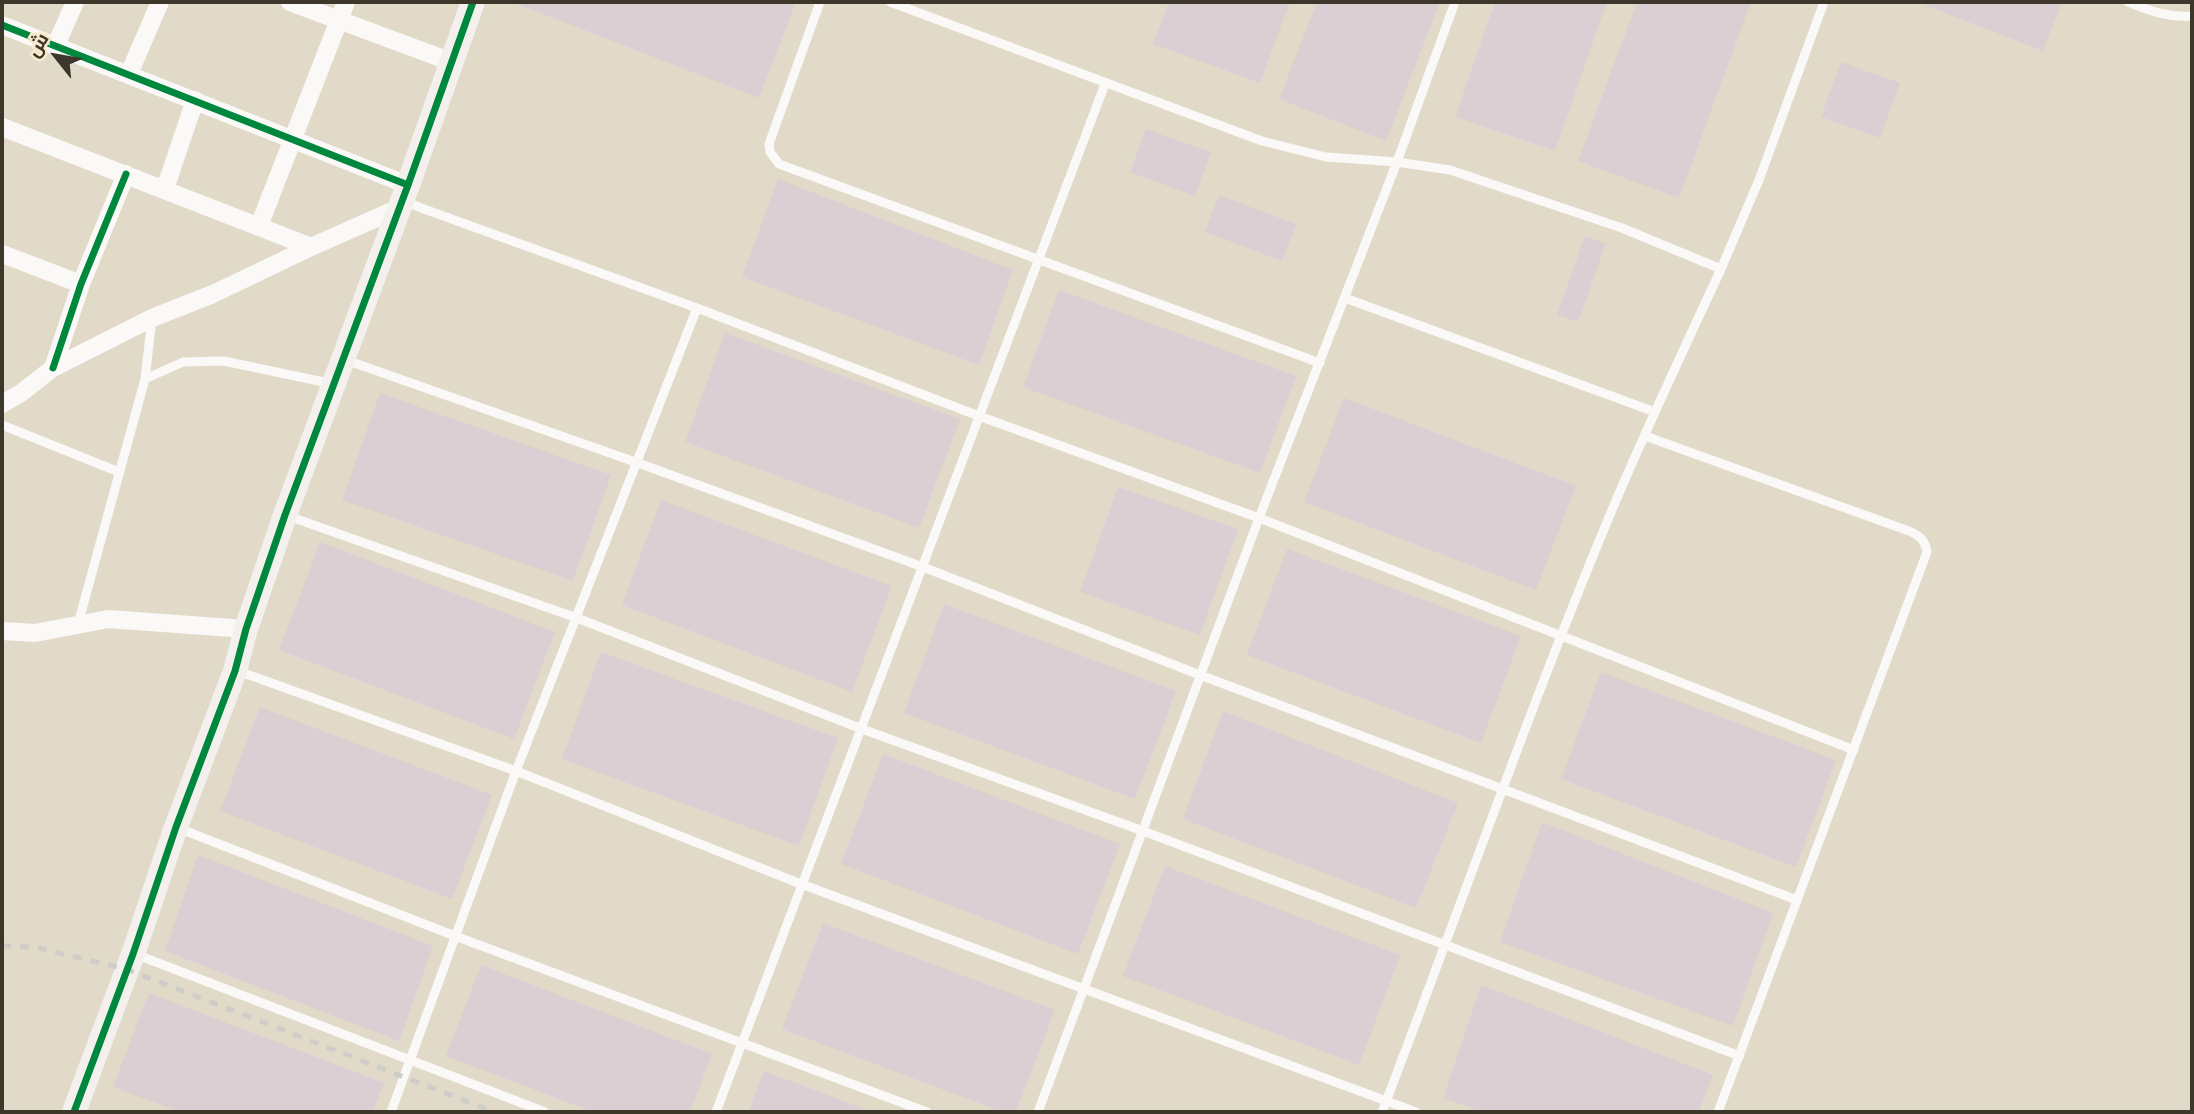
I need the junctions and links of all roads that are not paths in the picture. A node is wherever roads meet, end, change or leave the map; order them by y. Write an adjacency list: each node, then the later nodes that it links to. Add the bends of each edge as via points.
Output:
1 (75, 2): 14 (street)
2 (160, 2): 16 (street)
3 (290, 2): 12 (street)
4 (346, 2): 12 (street)
5 (473, 2): 15 (street)
6 (820, 2): 28 (lane, via 769,144 774,159)
7 (890, 2): 17 (lane)
8 (1455, 2): 21 (lane)
9 (1824, 2): 29 (lane, via 1764,168)
10 (2128, 2): 11 (lane, via 2174,17)
11 (2192, 16)
12 (338, 21): 15 (street); 20 (street)
13 (2, 25): 14 (street)
14 (56, 45): 16 (street)
15 (452, 62): 24 (street)
16 (129, 74): 18 (street)
17 (1105, 84): 21 (lane, via 1296,151); 28 (lane)
18 (195, 100): 20 (street); 23 (street)
19 (2, 129): 22 (street)
20 (294, 139): 24 (street); 25 (street)
21 (1397, 162): 29 (lane, via 1450,170 1503,186); 31 (lane)
22 (126, 174): 23 (street); 30 (street)
23 (165, 189): 25 (street)
24 (403, 198): 26 (street); 32 (lane); 34 (street)
25 (259, 226): 26 (street)
26 (311, 247): 33 (street)
27 (2, 254): 30 (street)
28 (1039, 260): 35 (lane); 41 (lane)
29 (1721, 269): 40 (lane)
30 (81, 284): 36 (street)
31 (1345, 298): 35 (lane); 40 (lane)
32 (697, 308): 41 (lane); 44 (lane)
33 (152, 318): 36 (street); 37 (lane)
34 (344, 359): 38 (street); 44 (lane)
35 (1320, 363): 47 (lane)
36 (53, 368): 39 (street)
37 (145, 379): 38 (lane, via 183,362 225,361); 45 (lane)
38 (335, 384): 46 (street)
39 (2, 404)
40 (1655, 412): 43 (lane)
41 (979, 415): 47 (lane); 48 (lane)
42 (2, 425): 45 (lane)
43 (1645, 436): 53 (lane); 57 (lane, via 1909,531 1925,543 1923,566)
44 (638, 463): 48 (lane); 49 (lane)
45 (119, 472): 50 (lane)
46 (285, 515): 49 (lane); 51 (street)
47 (1259, 518): 53 (lane); 55 (lane)
48 (923, 567): 55 (lane); 56 (lane)
49 (577, 618): 56 (lane); 58 (lane)
50 (78, 624): 51 (street, via 108,619); 52 (street, via 36,633)
51 (246, 629): 54 (street)
52 (2, 631)
53 (1561, 636): 57 (lane); 59 (lane)
54 (236, 671): 58 (lane); 60 (street)
55 (1200, 675): 59 (lane); 61 (lane)
56 (862, 729): 61 (lane); 62 (lane)
57 (1854, 750): 63 (lane)
58 (516, 771): 62 (lane); 64 (lane)
59 (1503, 787): 63 (lane); 65 (lane)
60 (176, 827): 64 (lane); 66 (street)
61 (1143, 831): 65 (lane); 67 (lane)
62 (801, 884): 67 (lane); 68 (lane)
63 (1797, 900): 69 (lane)
64 (454, 936): 68 (lane); 70 (lane)
65 (1444, 946): 69 (lane); 71 (lane)
66 (133, 954): 70 (lane); 72 (street)
67 (1084, 990): 71 (lane); 77 (lane)
68 (742, 1045): 75 (lane); 76 (lane)
69 (1740, 1056): 80 (lane)
70 (409, 1061): 73 (lane); 74 (lane)
71 (1386, 1101): 78 (lane); 79 (lane)
72 (76, 1112)
73 (391, 1112)
74 (545, 1112)
75 (716, 1112)
76 (927, 1112)
77 (1038, 1112)
78 (1382, 1112)
79 (1416, 1112)
80 (1718, 1112)

